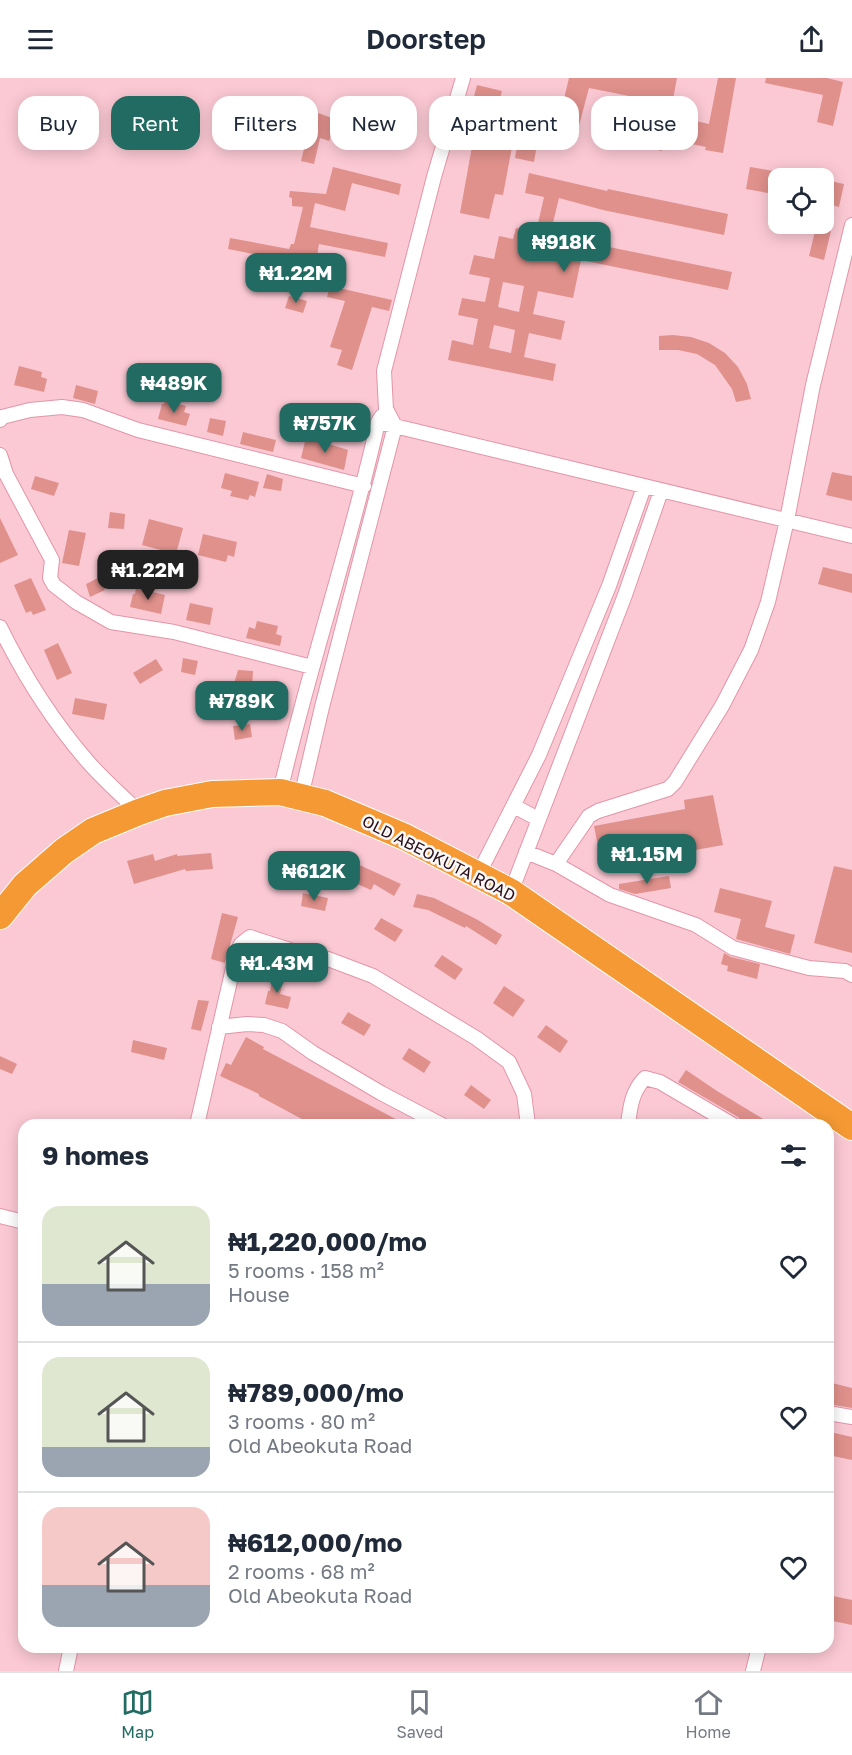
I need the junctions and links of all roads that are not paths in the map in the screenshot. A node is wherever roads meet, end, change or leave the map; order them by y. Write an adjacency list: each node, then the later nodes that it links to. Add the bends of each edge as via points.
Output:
1 (464, 78): 3 (street, via 384,371)
2 (852, 225): 11 (street, via 813,385)
3 (386, 409): 5 (street); 6 (street)
4 (0, 420): 8 (street, via 30,410 62,407 138,430)
5 (378, 422): 6 (street); 8 (street)
6 (395, 426): 9 (street); 17 (street, via 325,696)
7 (0, 455): 14 (street, via 6,474 52,560 50,578 76,602 111,622 174,632)
8 (364, 486): 14 (street)
9 (644, 487): 10 (street); 15 (street, via 609,586)
10 (661, 491): 11 (street); 16 (street)
11 (787, 520): 12 (street); 22 (street, via 768,602 751,650 675,782 668,789 589,816)
12 (852, 537)
13 (0, 627): 19 (street, via 56,720 89,764)
14 (312, 667): 17 (street, via 296,723)
15 (529, 774): 16 (street); 18 (street)
16 (551, 786): 20 (street)
17 (290, 794): 19 (highway, OLD ABEOKUTA ROAD, via 212,794); 23 (highway, OLD ABEOKUTA ROAD, via 325,803 387,829)
18 (514, 806): 20 (street); 23 (street)
19 (139, 812): 25 (highway, OLD ABEOKUTA ROAD, via 93,831 64,851 25,885)
20 (538, 819): 21 (street)
21 (526, 852): 22 (street); 24 (street)
22 (556, 864): 26 (street, via 610,895 696,925 733,948)
23 (478, 875): 24 (highway, OLD ABEOKUTA ROAD)
24 (511, 892): 33 (highway, OLD ABEOKUTA ROAD)
25 (0, 916)
26 (852, 975)
27 (219, 1027): 28 (street); 29 (street, via 264,1025 282,1031 313,1053); 30 (street, via 236,955 250,937 328,959 373,976 509,1062 524,1094)
28 (198, 1119)
29 (431, 1119)
30 (527, 1119)
31 (629, 1119): 32 (street, via 637,1086 645,1078 660,1082)
32 (723, 1119)
33 (852, 1127)
34 (0, 1216): 35 (street)
35 (18, 1220)
36 (834, 1414): 37 (street)
37 (852, 1417)
38 (70, 1653): 40 (street)
39 (758, 1653): 41 (street)
40 (66, 1671)
41 (753, 1671)

